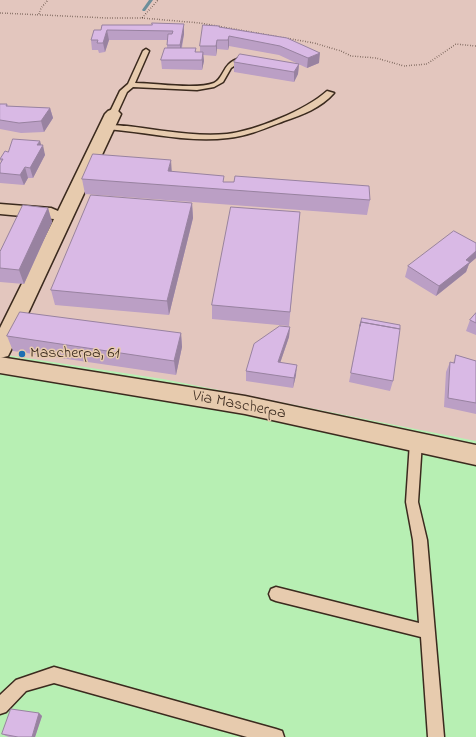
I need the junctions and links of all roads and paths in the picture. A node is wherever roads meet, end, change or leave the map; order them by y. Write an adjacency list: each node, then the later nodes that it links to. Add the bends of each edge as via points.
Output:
1 (48, 0): 4 (path)
2 (158, 0): 5 (path)
3 (0, 13): 4 (path)
4 (39, 14): 5 (path)
5 (142, 18): 6 (path, via 200,23 314,43 351,56 376,58 404,66 427,64 456,44)
6 (476, 46)
7 (146, 50): 9 (lane)
8 (240, 60): 9 (lane, via 228,67 224,78 213,85)
9 (131, 85): 11 (lane, via 124,91)
10 (330, 93): 11 (lane, via 318,105 298,114 228,136 184,136 136,128)
11 (110, 120): 13 (street)
12 (0, 209): 13 (street)
13 (66, 215): 14 (street)
14 (0, 350)
15 (0, 365): 16 (street, Via Mascherpa, via 245,406)
16 (416, 442): 17 (street, Via Mascherpa); 19 (lane, via 412,502 420,540)
17 (476, 455)
18 (276, 594): 19 (lane)
19 (428, 632): 22 (lane)
20 (0, 706): 21 (lane, via 21,685 54,675)
21 (276, 737)
22 (436, 737)

